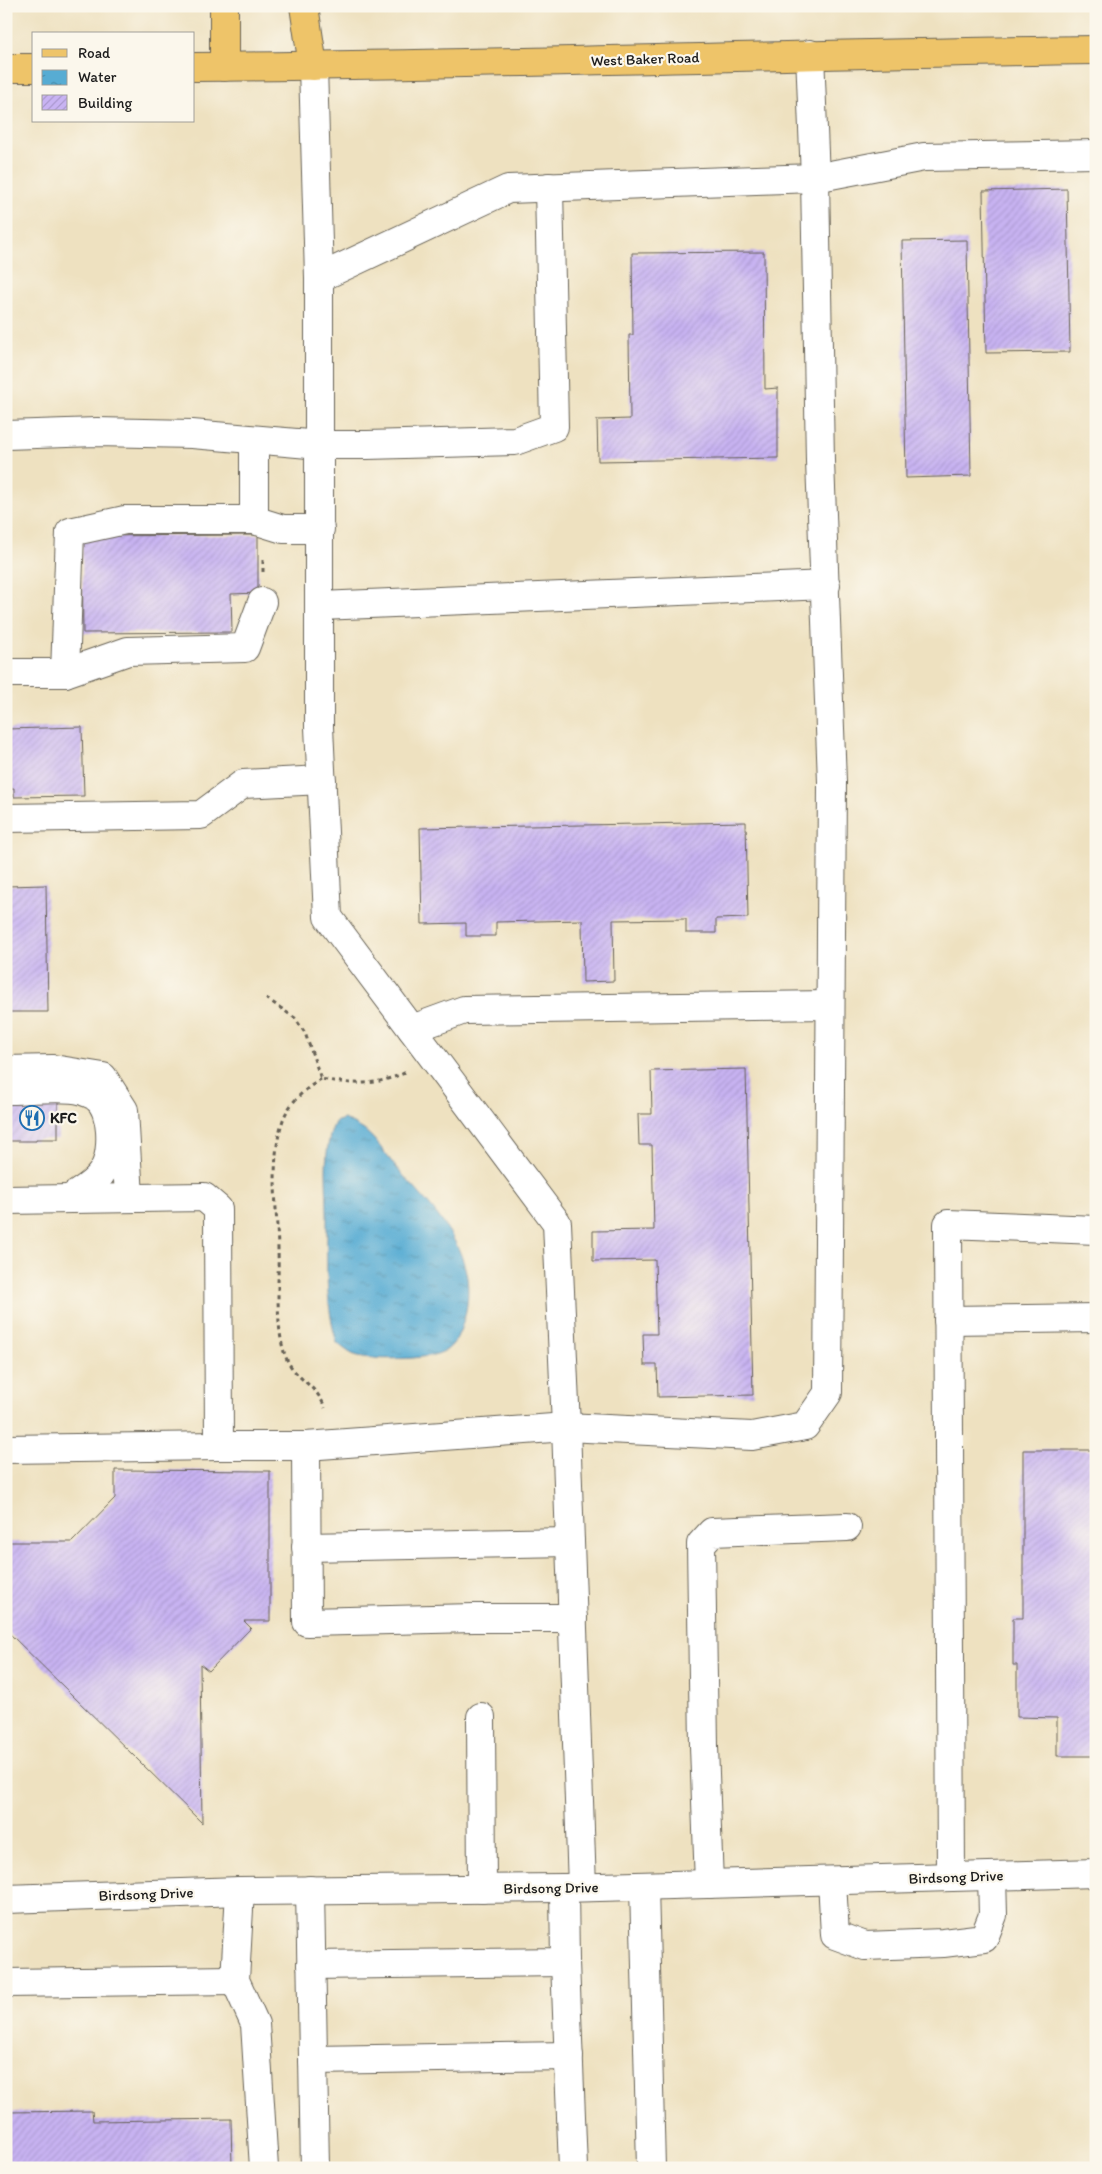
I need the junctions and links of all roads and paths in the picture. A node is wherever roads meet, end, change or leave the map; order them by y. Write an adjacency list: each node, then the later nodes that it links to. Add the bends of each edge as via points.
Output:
1 (224, 6): 5 (main road)
2 (304, 6): 6 (main road)
3 (1096, 50): 4 (main road, West Baker Road)
4 (810, 54): 6 (main road, West Baker Road); 11 (street)
5 (224, 66): 6 (main road, West Baker Road); 7 (main road, West Baker Road)
6 (313, 66): 13 (street)
7 (195, 67)
8 (6, 68): 9 (main road)
9 (32, 68)
10 (1096, 154): 11 (street, via 924,157)
11 (815, 178): 12 (street); 19 (street, via 820,461)
12 (548, 187): 13 (street, via 508,189); 16 (street, via 554,428 515,441)
13 (319, 278): 16 (street)
14 (6, 435): 15 (street, via 106,432 192,434)
15 (254, 440): 16 (street); 17 (street)
16 (320, 446): 18 (street)
17 (259, 521): 18 (street, via 283,529); 20 (path); 23 (street, via 125,520 70,532)
18 (320, 529): 21 (street)
19 (826, 585): 21 (street); 27 (street, via 832,782)
20 (262, 602): 23 (street, via 244,648 128,651)
21 (320, 606): 24 (street)
22 (6, 673): 23 (street)
23 (65, 673)
24 (322, 780): 25 (street, via 243,784 201,815); 28 (street, via 328,917)
25 (6, 818)
26 (266, 998): 31 (path, via 295,1018)
27 (830, 1006): 28 (street, via 464,1010); 40 (street, via 828,1393 805,1426 752,1436)
28 (412, 1029): 29 (street)
29 (434, 1058): 31 (path, via 389,1080 366,1084); 40 (street, via 557,1223)
30 (6, 1070): 33 (street, via 53,1069 103,1076 124,1110)
31 (321, 1079): 39 (path, via 297,1097 282,1123 276,1188 280,1342 291,1370 317,1392)
32 (6, 1090): 34 (street, via 82,1091 98,1098 108,1113 110,1149 105,1168 95,1181)
33 (129, 1197): 34 (street); 41 (street, via 204,1197 218,1209)
34 (71, 1198): 35 (street)
35 (6, 1200)
36 (1096, 1230): 38 (street, via 948,1224)
37 (1096, 1318): 38 (street)
38 (948, 1320): 51 (street)
39 (325, 1408)
40 (566, 1427): 42 (street); 45 (street)
41 (219, 1446): 42 (street); 43 (street)
42 (306, 1446): 46 (street)
43 (6, 1449)
44 (847, 1526): 53 (street, via 712,1532 701,1544)
45 (570, 1542): 46 (street); 47 (street)
46 (306, 1547): 47 (street, via 307,1622)
47 (573, 1618): 55 (street)
48 (481, 1717): 56 (street)
49 (1096, 1873): 50 (street, Birdsong Drive)
50 (992, 1876): 51 (street, Birdsong Drive); 52 (street, via 993,1914 984,1938 865,1946 835,1935)
51 (950, 1877): 52 (street, Birdsong Drive)
52 (832, 1881): 53 (street, Birdsong Drive)
53 (710, 1884): 54 (street, Birdsong Drive)
54 (644, 1886): 55 (street, Birdsong Drive); 69 (street)
55 (573, 1888): 56 (street, Birdsong Drive); 60 (street)
56 (482, 1889): 57 (street, Birdsong Drive)
57 (310, 1890): 58 (street, Birdsong Drive); 61 (street)
58 (240, 1891): 59 (street, Birdsong Drive); 62 (street)
59 (6, 1899)
60 (565, 1962): 61 (street); 64 (street)
61 (311, 1965): 65 (street)
62 (235, 1980): 63 (street); 66 (street, via 255,2024)
63 (6, 1982)
64 (569, 2056): 65 (street); 68 (street)
65 (313, 2060): 67 (street)
66 (264, 2168)
67 (315, 2168)
68 (573, 2168)
69 (651, 2168)

